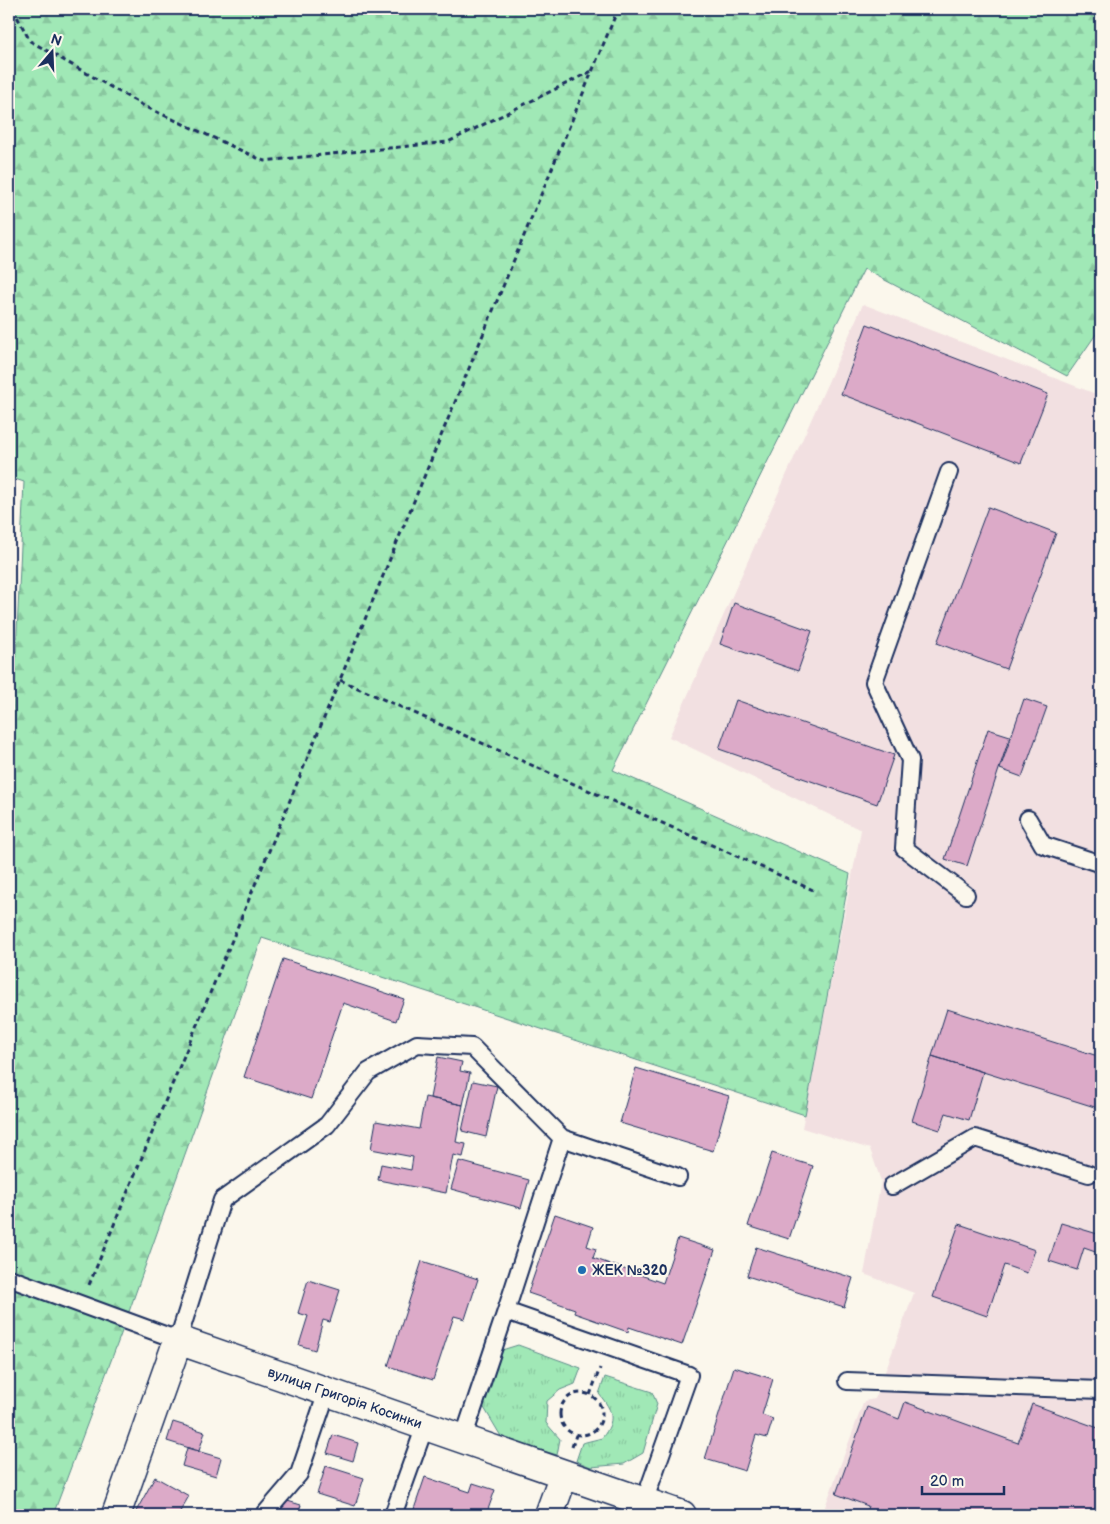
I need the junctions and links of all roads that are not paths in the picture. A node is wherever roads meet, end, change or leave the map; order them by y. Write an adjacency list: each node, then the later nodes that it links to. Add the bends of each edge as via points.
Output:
1 (949, 472): 4 (lane, via 874,682 910,760 904,848)
2 (1028, 819): 3 (lane, via 1043,845)
3 (1101, 864)
4 (966, 894)
5 (562, 1138): 7 (lane); 10 (lane); 11 (lane, via 472,1048 417,1044 368,1072 327,1125 222,1200)
6 (1089, 1174): 8 (lane, via 975,1138)
7 (678, 1177)
8 (892, 1186)
9 (9, 1278): 11 (lane, вулиця Григорія Косинки)
10 (506, 1312): 16 (lane); 18 (lane, via 688,1375)
11 (178, 1340): 14 (street, вулиця Григорія Косинки); 19 (street)
12 (847, 1381): 13 (lane)
13 (1101, 1390)
14 (327, 1392): 15 (street, вулиця Григорія Косинки); 20 (lane, via 299,1474)
15 (424, 1426): 16 (street, вулиця Григорія Косинки); 21 (lane)
16 (463, 1439): 17 (street, вулиця Григорія Косинки)
17 (564, 1474): 18 (street, вулиця Григорія Косинки); 22 (street)
18 (644, 1502): 23 (street, вулиця Григорія Косинки)
19 (116, 1515)
20 (264, 1515)
21 (393, 1515)
22 (549, 1515)
23 (682, 1515)

